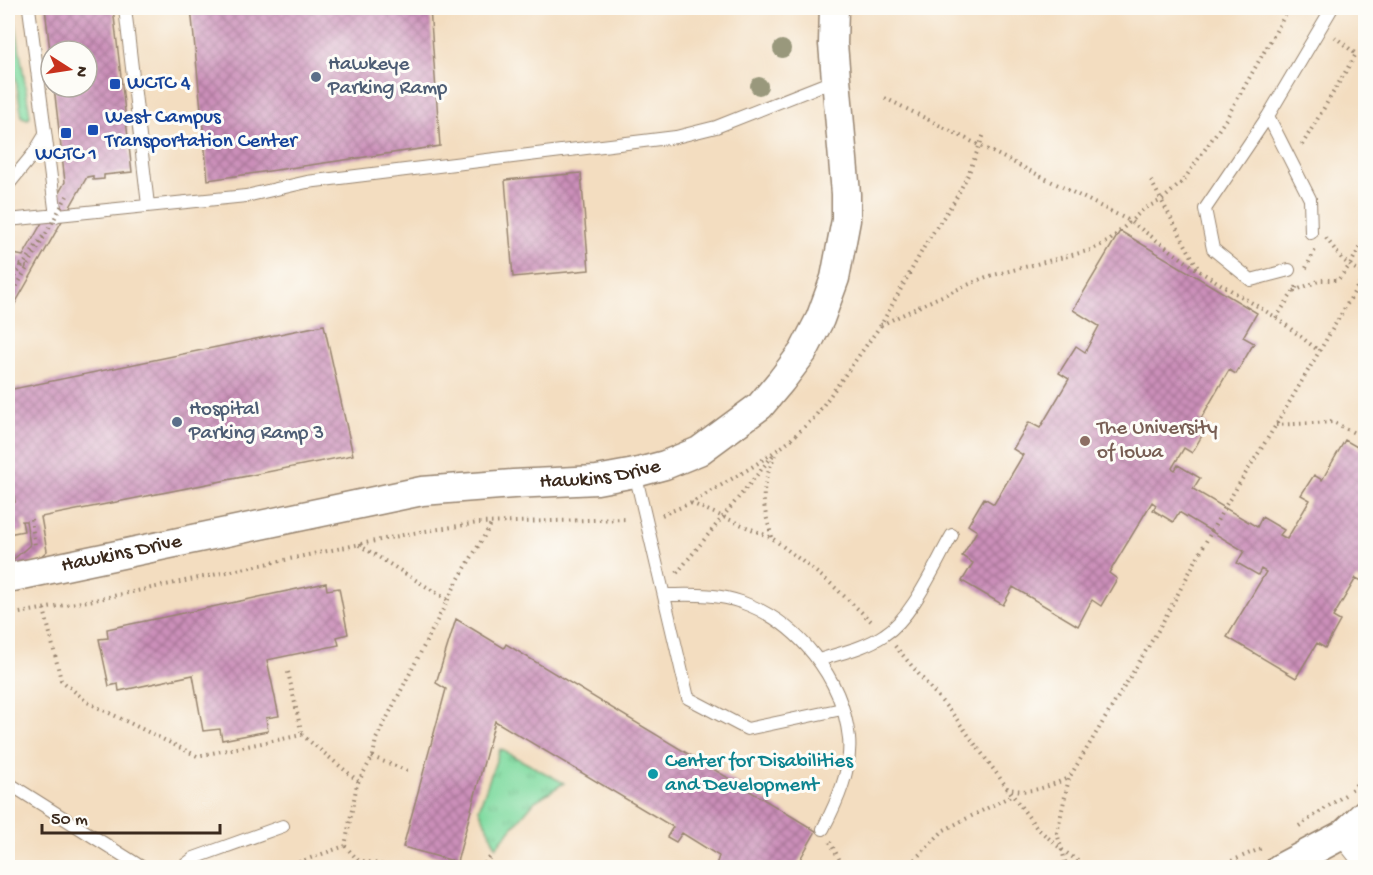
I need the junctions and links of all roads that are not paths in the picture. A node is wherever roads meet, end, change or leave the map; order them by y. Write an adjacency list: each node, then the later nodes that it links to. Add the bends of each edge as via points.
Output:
1 (29, 8): 7 (lane)
2 (125, 8): 9 (lane)
3 (834, 8): 5 (street, Hawkins Drive)
4 (1332, 8): 6 (lane)
5 (835, 80): 9 (lane, via 716,127 676,136 307,182 246,196); 14 (street, Hawkins Drive, via 846,220 835,278 820,319 803,351 760,406 699,451)
6 (1268, 116): 12 (lane, via 1310,199); 13 (lane, via 1205,209 1213,249 1251,280)
7 (45, 134): 8 (lane); 10 (lane)
8 (8, 184)
9 (148, 205): 10 (lane)
10 (56, 216): 11 (lane)
11 (8, 220)
12 (1311, 232)
13 (1289, 270)
14 (635, 473): 16 (street, Hawkins Drive, via 597,480 422,491); 17 (lane)
15 (952, 535): 18 (lane, via 899,623 860,647)
16 (8, 578)
17 (663, 589): 18 (lane, via 740,601 797,635); 19 (lane, via 688,698 747,729)
18 (819, 660): 19 (lane)
19 (842, 709): 23 (lane, via 849,739 846,770 838,800)
20 (8, 783): 27 (lane)
21 (1365, 813): 24 (street)
22 (283, 826): 28 (lane, via 194,858)
23 (823, 829)
24 (1344, 834): 25 (street); 26 (street)
25 (1276, 856)
26 (1365, 862)
27 (143, 867)
28 (181, 867)

